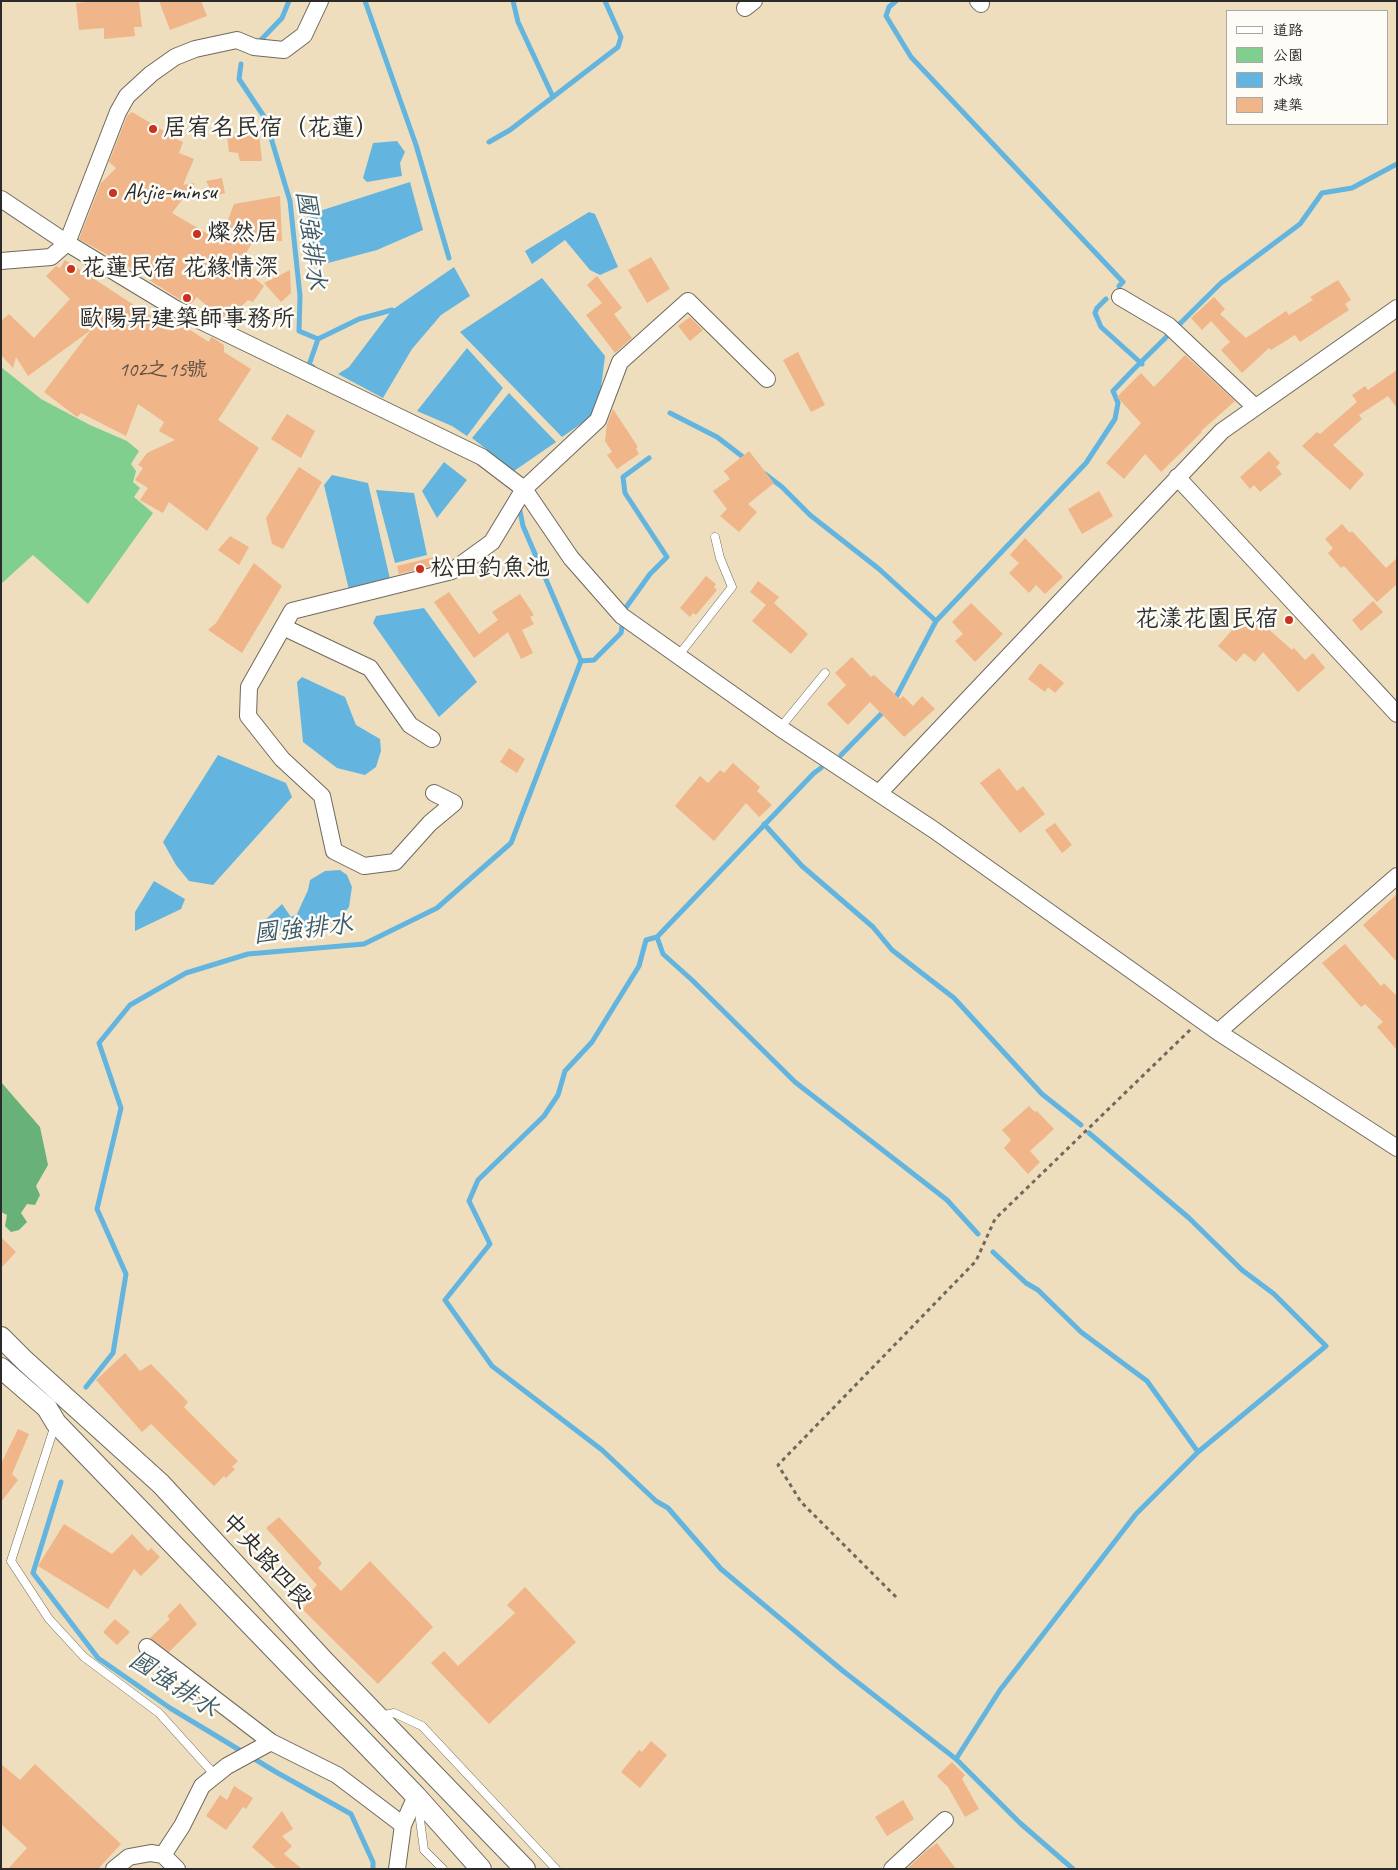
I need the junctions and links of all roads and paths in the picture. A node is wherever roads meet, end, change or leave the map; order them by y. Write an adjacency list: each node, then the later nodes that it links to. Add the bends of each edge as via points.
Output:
1 (320, 1): 3 (street, via 304,35 284,50 254,47 236,40 195,49 175,57 127,96)
2 (1, 199): 3 (street)
3 (67, 243): 4 (street, via 51,257); 10 (street, via 176,309 482,456)
4 (1, 261)
5 (1120, 297): 8 (street, via 1169,326)
6 (1397, 308): 8 (street)
7 (767, 379): 10 (street, via 688,301 620,362 598,420)
8 (1254, 406): 9 (street, via 1222,431)
9 (1177, 477): 15 (street); 19 (street)
10 (524, 489): 12 (street, via 492,542 452,571 292,611); 13 (street, via 571,558 622,616)
11 (715, 537): 13 (lane, via 732,587)
12 (283, 627): 17 (street, via 370,668 410,725); 18 (street, via 249,687 248,716 282,759 322,796 334,851 364,866 395,862 454,802)
13 (679, 655): 16 (street)
14 (825, 673): 16 (lane)
15 (1397, 714)
16 (780, 728): 19 (street)
17 (432, 739)
18 (434, 793)
19 (879, 794): 21 (street)
20 (1397, 876): 22 (street)
21 (1201, 1019): 22 (street); 27 (path, via 994,1219 976,1261 778,1465 801,1502)
22 (1218, 1032): 23 (street)
23 (1397, 1148)
24 (1, 1338): 29 (street, 中央路四段, via 161,1484)
25 (1, 1368): 26 (street, via 47,1408)
26 (56, 1423): 31 (lane, via 11,1561 49,1619 84,1657 160,1713); 32 (street)
27 (896, 1597)
28 (147, 1647): 30 (street)
29 (378, 1716): 41 (street, 中央路四段); 42 (lane, via 394,1713 422,1726)
30 (271, 1742): 31 (street); 34 (street, via 337,1775)
31 (221, 1770): 35 (street, via 202,1786)
32 (416, 1796): 34 (street); 39 (lane, via 424,1850); 40 (street)
33 (945, 1820): 43 (street)
34 (402, 1825): 38 (street)
35 (163, 1855): 36 (street, via 151,1853 129,1857); 37 (street)
36 (114, 1869)
37 (177, 1869)
38 (397, 1869)
39 (443, 1869)
40 (481, 1869)
41 (525, 1869)
42 (556, 1869)
43 (892, 1869)

